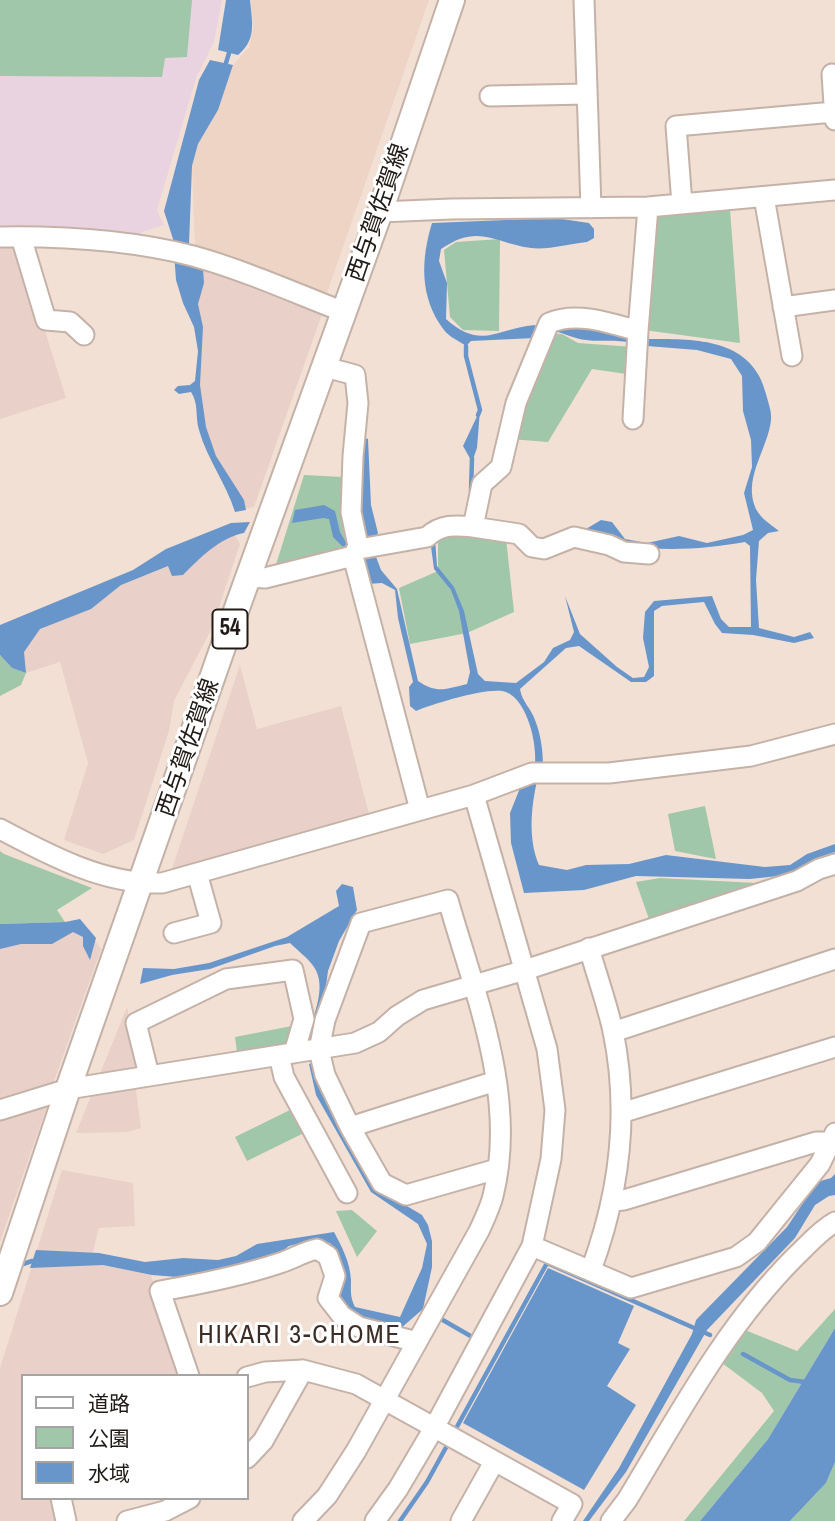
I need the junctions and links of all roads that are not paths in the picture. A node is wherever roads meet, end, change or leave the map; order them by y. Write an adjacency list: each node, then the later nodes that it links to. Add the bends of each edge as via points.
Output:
1 (452, 0): 13 (main road, 西与賀佐賀線 / 54)
2 (584, 0): 4 (street)
3 (832, 74): 6 (street)
4 (587, 94): 5 (street); 12 (street)
5 (490, 96)
6 (834, 112): 7 (street); 10 (street, via 676,126)
7 (835, 120)
8 (835, 190): 9 (street)
9 (764, 197): 10 (street); 17 (street)
10 (682, 204): 11 (street)
11 (648, 207): 12 (street); 19 (street)
12 (591, 208): 13 (street)
13 (380, 212): 18 (main road, 西与賀佐賀線 / 54)
14 (0, 237): 15 (street)
15 (21, 237): 18 (street, via 77,238 172,252); 20 (street, via 46,320 70,322)
16 (835, 300): 17 (street)
17 (783, 307): 21 (street)
18 (344, 312): 22 (main road, 西与賀佐賀線 / 54)
19 (638, 331): 23 (street); 24 (street, via 563,317 549,323 516,403 501,467 482,484)
20 (85, 335)
21 (792, 356)
22 (324, 367): 25 (street, via 355,375 358,402 351,512); 27 (main road, 西与賀佐賀線 / 54)
23 (633, 419)
24 (473, 527): 25 (street, via 449,525 427,537); 26 (street, via 519,534 532,547 544,549 574,537 624,552)
25 (355, 551): 27 (street, via 265,578); 30 (street)
26 (649, 554)
27 (248, 577): 34 (main road, 西与賀佐賀線 / 54)
28 (835, 734): 29 (street, via 751,755 609,773 532,773)
29 (474, 794): 30 (street); 38 (street)
30 (420, 810): 33 (street)
31 (0, 829): 34 (street, via 81,867)
32 (835, 864): 36 (street, via 797,881)
33 (198, 873): 34 (street, via 162,883); 35 (street, via 211,923)
34 (142, 883): 45 (main road, 西与賀佐賀線 / 54)
35 (174, 933)
36 (589, 948): 38 (street); 40 (street)
37 (835, 959): 40 (street)
38 (525, 970): 39 (street); 54 (street, via 547,1049 555,1110 551,1158)
39 (472, 984): 42 (street, via 423,1000 379,1032 355,1043); 42 (street, via 448,900 361,923 325,1020); 44 (street)
40 (613, 1032): 47 (street)
41 (835, 1047): 47 (street)
42 (302, 1052): 43 (street); 43 (street, via 304,1019 293,970 226,979 136,1023); 48 (street, via 325,1075); 51 (street, via 284,1077)
43 (149, 1075): 45 (street)
44 (496, 1081): 48 (street); 50 (street, via 501,1117)
45 (68, 1089): 46 (street); 56 (main road, 西与賀佐賀線 / 54)
46 (0, 1110)
47 (621, 1113): 52 (street)
48 (350, 1127): 50 (street, via 382,1183 407,1195)
49 (833, 1137): 52 (street); 55 (street, via 820,1164 757,1242 736,1257 631,1288)
50 (497, 1169): 57 (street, via 493,1197 479,1231)
51 (346, 1193)
52 (613, 1201): 55 (street)
53 (835, 1222): 73 (street, via 780,1272 726,1337)
54 (532, 1246): 55 (street); 62 (street)
55 (591, 1270)
56 (6, 1275)
57 (417, 1342): 59 (street, via 359,1327 341,1316 328,1297 335,1276 328,1256 317,1249 214,1282 160,1291); 61 (street)
58 (303, 1370): 60 (street, via 265,1371); 61 (street, via 356,1384); 63 (street, via 263,1441)
59 (188, 1374)
60 (248, 1377)
61 (385, 1400): 62 (street); 69 (street, via 327,1496)
62 (446, 1435): 64 (street); 70 (street)
63 (248, 1457)
64 (495, 1462): 71 (street); 72 (street, via 572,1504)
65 (61, 1500): 67 (street)
66 (186, 1500): 68 (street)
67 (66, 1521)
68 (127, 1521)
69 (303, 1521)
70 (375, 1521)
71 (461, 1521)
72 (562, 1521)
73 (611, 1521)

